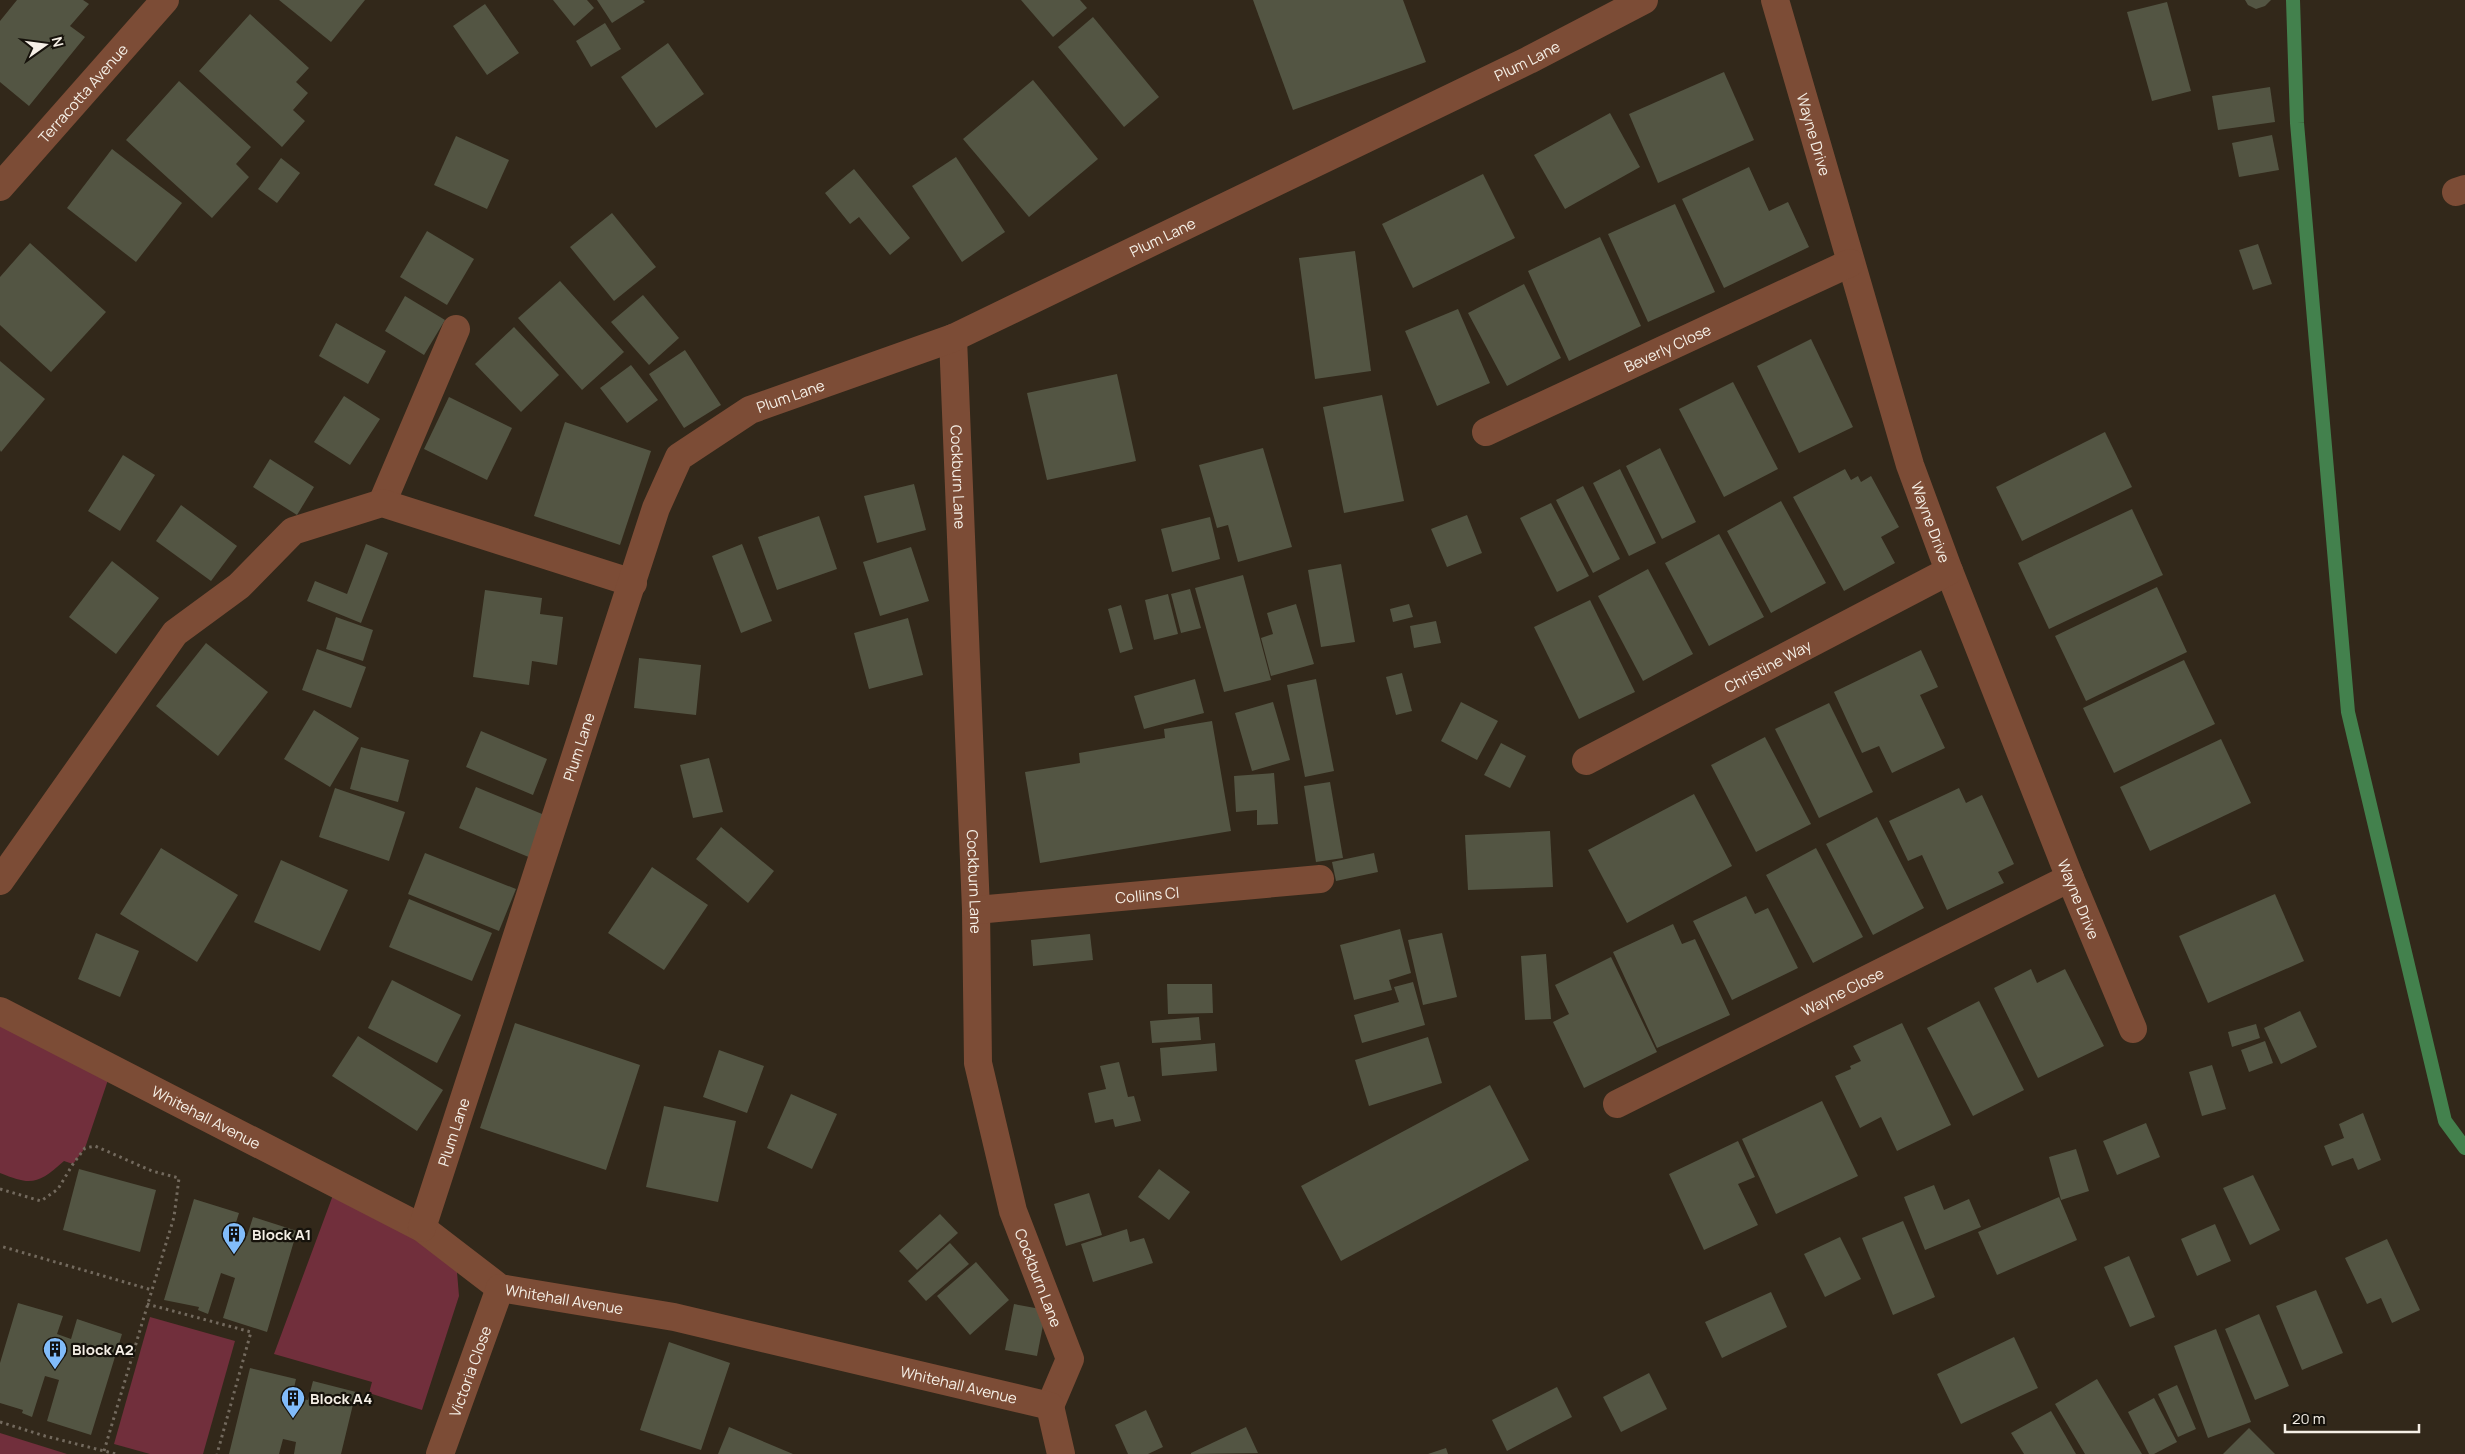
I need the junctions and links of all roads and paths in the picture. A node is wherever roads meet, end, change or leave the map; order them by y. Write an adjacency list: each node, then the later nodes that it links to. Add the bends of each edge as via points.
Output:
1 (165, 0): 4 (street, Terracotta Avenue)
2 (1644, 0): 7 (street, Plum Lane, via 1529,60)
3 (1775, 0): 5 (street, Wayne Drive)
4 (1, 184)
5 (1850, 263): 8 (street, Beverly Close); 10 (street, Wayne Drive, via 1910,465)
6 (456, 329): 9 (street)
7 (953, 338): 11 (street, Plum Lane, via 750,410 679,458 656,508); 16 (street, Cockburn Lane)
8 (1486, 432)
9 (382, 503): 11 (street); 15 (street, via 293,531 239,586 175,633)
10 (1949, 571): 12 (street, Christine Way); 13 (street, Wayne Drive)
11 (633, 583): 21 (street, Plum Lane)
12 (1586, 761)
13 (2070, 878): 18 (street, Wayne Drive); 19 (street, Wayne Close)
14 (1320, 879): 16 (street, Collins Cl)
15 (0, 881)
16 (976, 910): 26 (street, Cockburn Lane, via 978,1063 1013,1211 1070,1359)
17 (0, 1011): 21 (street, Whitehall Avenue)
18 (2133, 1029)
19 (1617, 1104)
20 (0, 1189): 24 (path, via 42,1202 58,1189 85,1148 95,1146 152,1171 178,1178 174,1217)
21 (422, 1228): 23 (street, Whitehall Avenue)
22 (0, 1246): 24 (path)
23 (500, 1288): 26 (street, Whitehall Avenue, via 674,1317); 31 (street, Victoria Close)
24 (152, 1290): 25 (path)
25 (147, 1304): 28 (path); 30 (path, via 251,1332)
26 (1050, 1406): 32 (street)
27 (0, 1422): 28 (path)
28 (104, 1451): 29 (path)
29 (116, 1454)
30 (217, 1454)
31 (440, 1454)
32 (1061, 1454)

